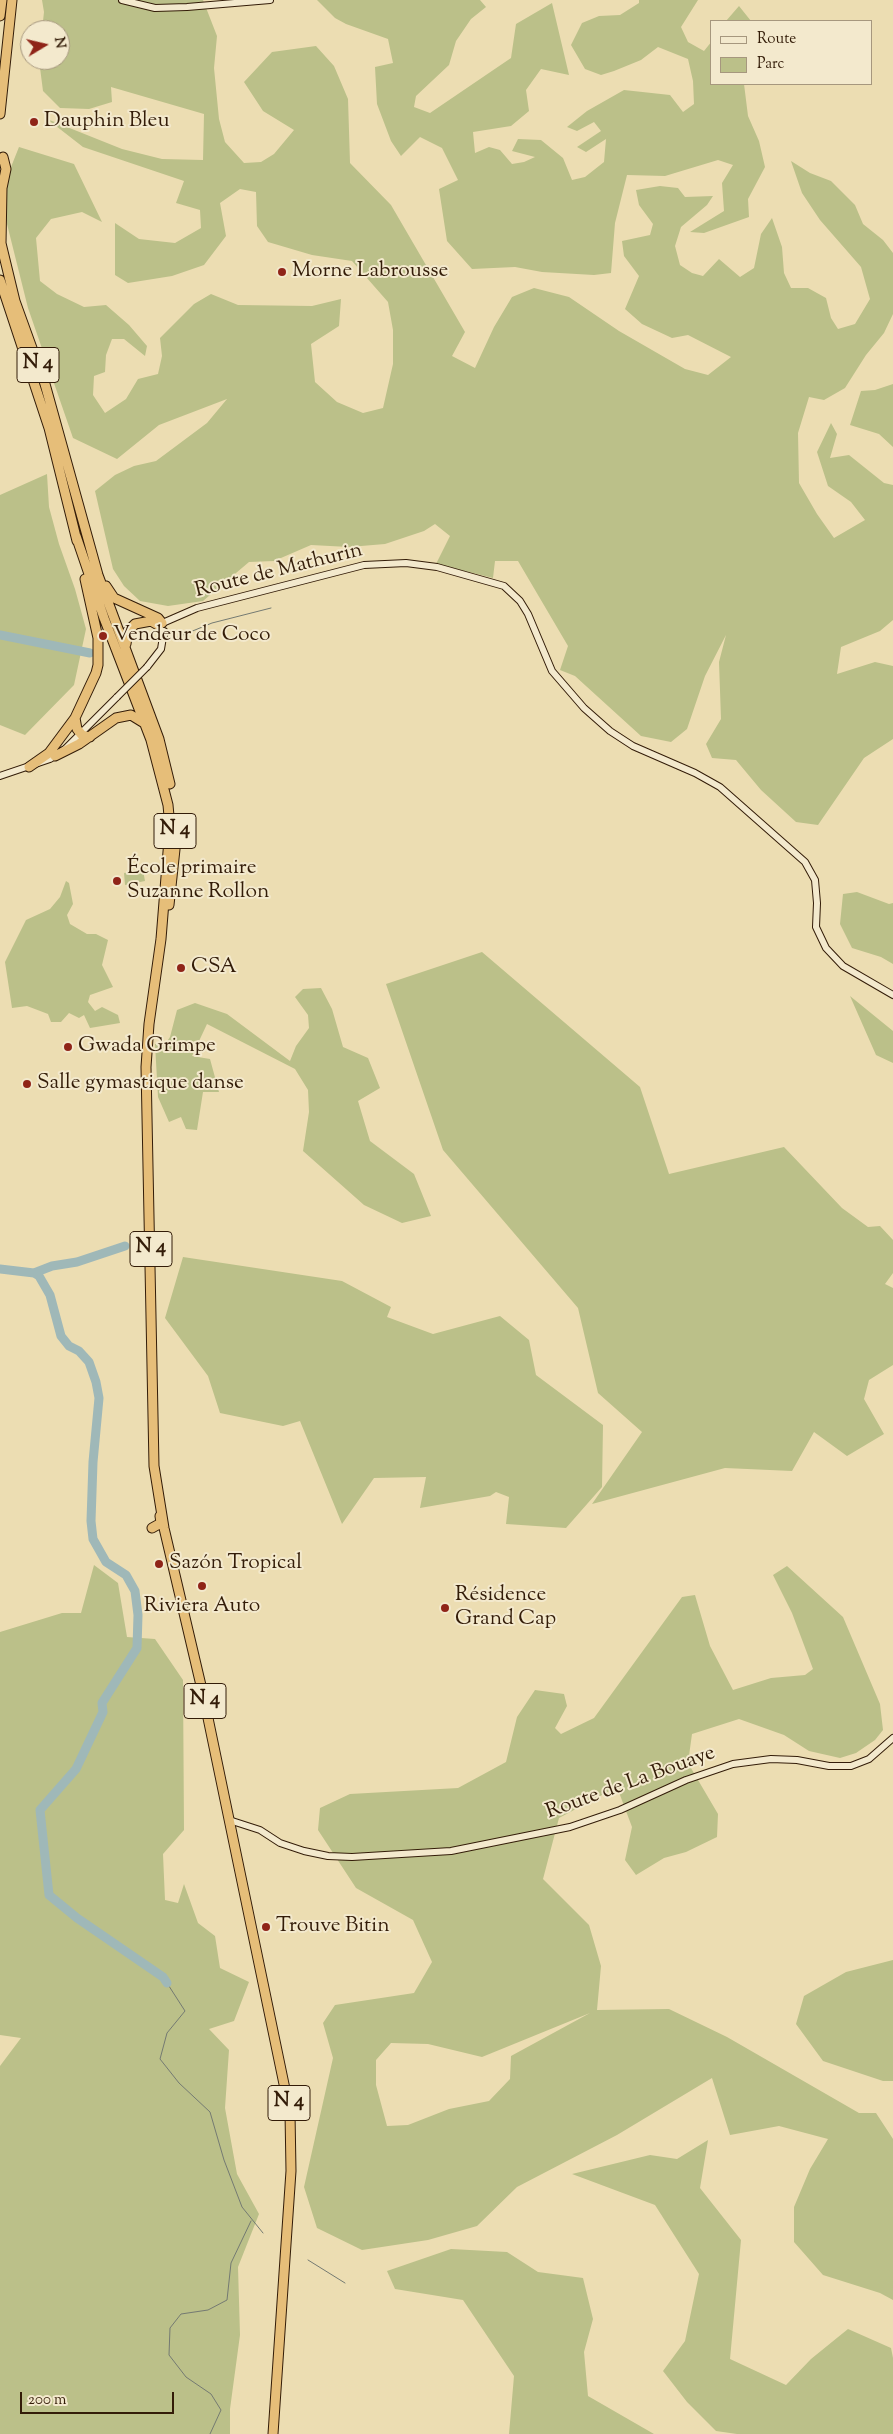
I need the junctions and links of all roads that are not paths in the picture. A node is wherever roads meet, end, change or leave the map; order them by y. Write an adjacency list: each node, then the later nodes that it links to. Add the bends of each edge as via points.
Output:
1 (2, 0): 5 (highway)
2 (14, 0): 6 (highway)
3 (122, 0): 4 (street, via 155,8)
4 (270, 0)
5 (0, 16)
6 (8, 34): 7 (highway); 8 (highway)
7 (9, 90)
8 (0, 114)
9 (3, 157): 10 (highway, via 6,169 2,188)
10 (1, 243): 13 (highway, N 4, via 15,301 45,384)
11 (0, 280): 12 (highway, N 4, via 48,428)
12 (76, 536): 16 (highway, via 98,638 98,655 96,673); 17 (highway, N 4)
13 (89, 545): 14 (highway, via 110,594 158,618); 15 (highway, N 4)
14 (160, 624): 15 (highway, via 144,620 133,625 126,635); 18 (street, bridge, via 164,635 157,656); 25 (street, Route de Mathurin, via 197,608 364,565 437,567 504,586 520,600 528,614 552,671 584,708 632,746 695,772 720,787 805,862 816,886 816,926 826,948 843,966)
15 (126, 649): 26 (highway, N 4, via 159,739 175,816 173,878 148,1066 148,1089 157,1472)
16 (75, 718): 18 (highway); 21 (highway)
17 (144, 723): 19 (highway, via 131,715 122,716); 26 (highway, N 4, via 164,783 170,827 146,1067 153,1442 161,1523 152,1528 161,1530 167,1544)
18 (80, 733): 19 (highway); 20 (street)
19 (90, 737): 22 (highway)
20 (73, 739): 21 (street); 22 (street)
21 (54, 747): 23 (highway)
22 (55, 756): 23 (street)
23 (29, 767): 24 (street)
24 (0, 776)
25 (893, 995)
26 (179, 1595): 28 (highway, N 4, via 204,1694)
27 (893, 1738): 28 (street, Route de La Bouaye, via 869,1759 851,1766 771,1759 734,1764 570,1827 450,1851 328,1856 280,1843 260,1830)
28 (229, 1820): 29 (highway, N 4, via 290,2113 291,2171)
29 (273, 2434)

